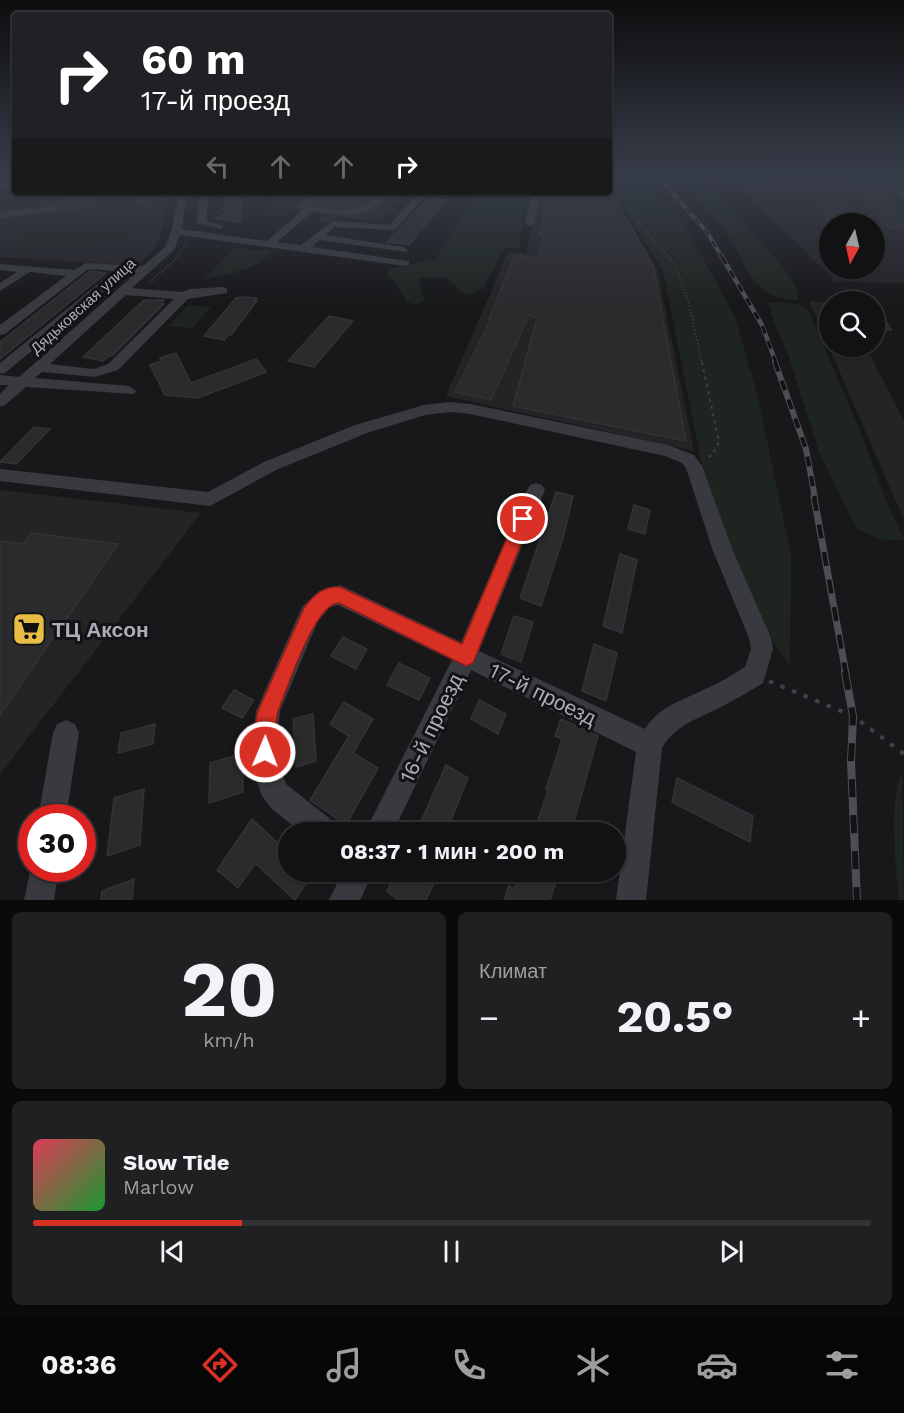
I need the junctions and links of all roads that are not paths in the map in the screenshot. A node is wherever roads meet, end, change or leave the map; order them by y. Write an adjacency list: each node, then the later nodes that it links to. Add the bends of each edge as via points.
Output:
1 (178, 219): 7 (street, Дядьковская улица)
2 (202, 219): 8 (street, via 206,225)
3 (295, 219): 8 (street)
4 (399, 219): 10 (street, via 390,229 330,225)
5 (531, 219): 6 (street)
6 (530, 223)
7 (176, 231): 11 (street); 18 (street, Дядьковская улица, via 170,248)
8 (280, 236): 11 (street)
9 (296, 238): 10 (street)
10 (315, 239): 12 (street); 13 (street)
11 (270, 243): 12 (street)
12 (304, 248): 14 (street)
13 (403, 250)
14 (405, 263)
15 (0, 267): 17 (street)
16 (125, 268): 18 (street); 19 (street, via 86,266); 26 (street)
17 (28, 269): 19 (street); 20 (street)
18 (148, 270): 21 (street, Дядьковская улица)
19 (75, 273): 24 (street)
20 (0, 288)
21 (124, 291): 23 (street); 25 (street, Дядьковская улица)
22 (223, 291): 23 (street)
23 (184, 296): 25 (street, via 113,368 91,373)
24 (0, 331)
25 (39, 367): 28 (street, Дядьковская улица)
26 (0, 370)
27 (0, 380): 28 (street)
28 (22, 382): 29 (street); 30 (street, Дядьковская улица)
29 (129, 392)
30 (0, 402)
31 (0, 475): 35 (street, via 210,499 270,466 324,443 405,414 450,407 668,451 688,459 694,466 762,649 755,675 674,716 659,729)
32 (536, 490): 33 (street, 16-й проезд)
33 (466, 656): 35 (street, 17-й проезд); 37 (street, 17-й проезд, via 340,595 332,594 321,600 310,614 264,727 268,774 274,793); 38 (street, 16-й проезд)
34 (66, 733): 36 (street)
35 (650, 745): 43 (street)
36 (54, 804)
37 (311, 822)
38 (384, 822)
39 (42, 882): 41 (street)
40 (354, 882): 42 (street)
41 (39, 900)
42 (344, 900)
43 (631, 900)

